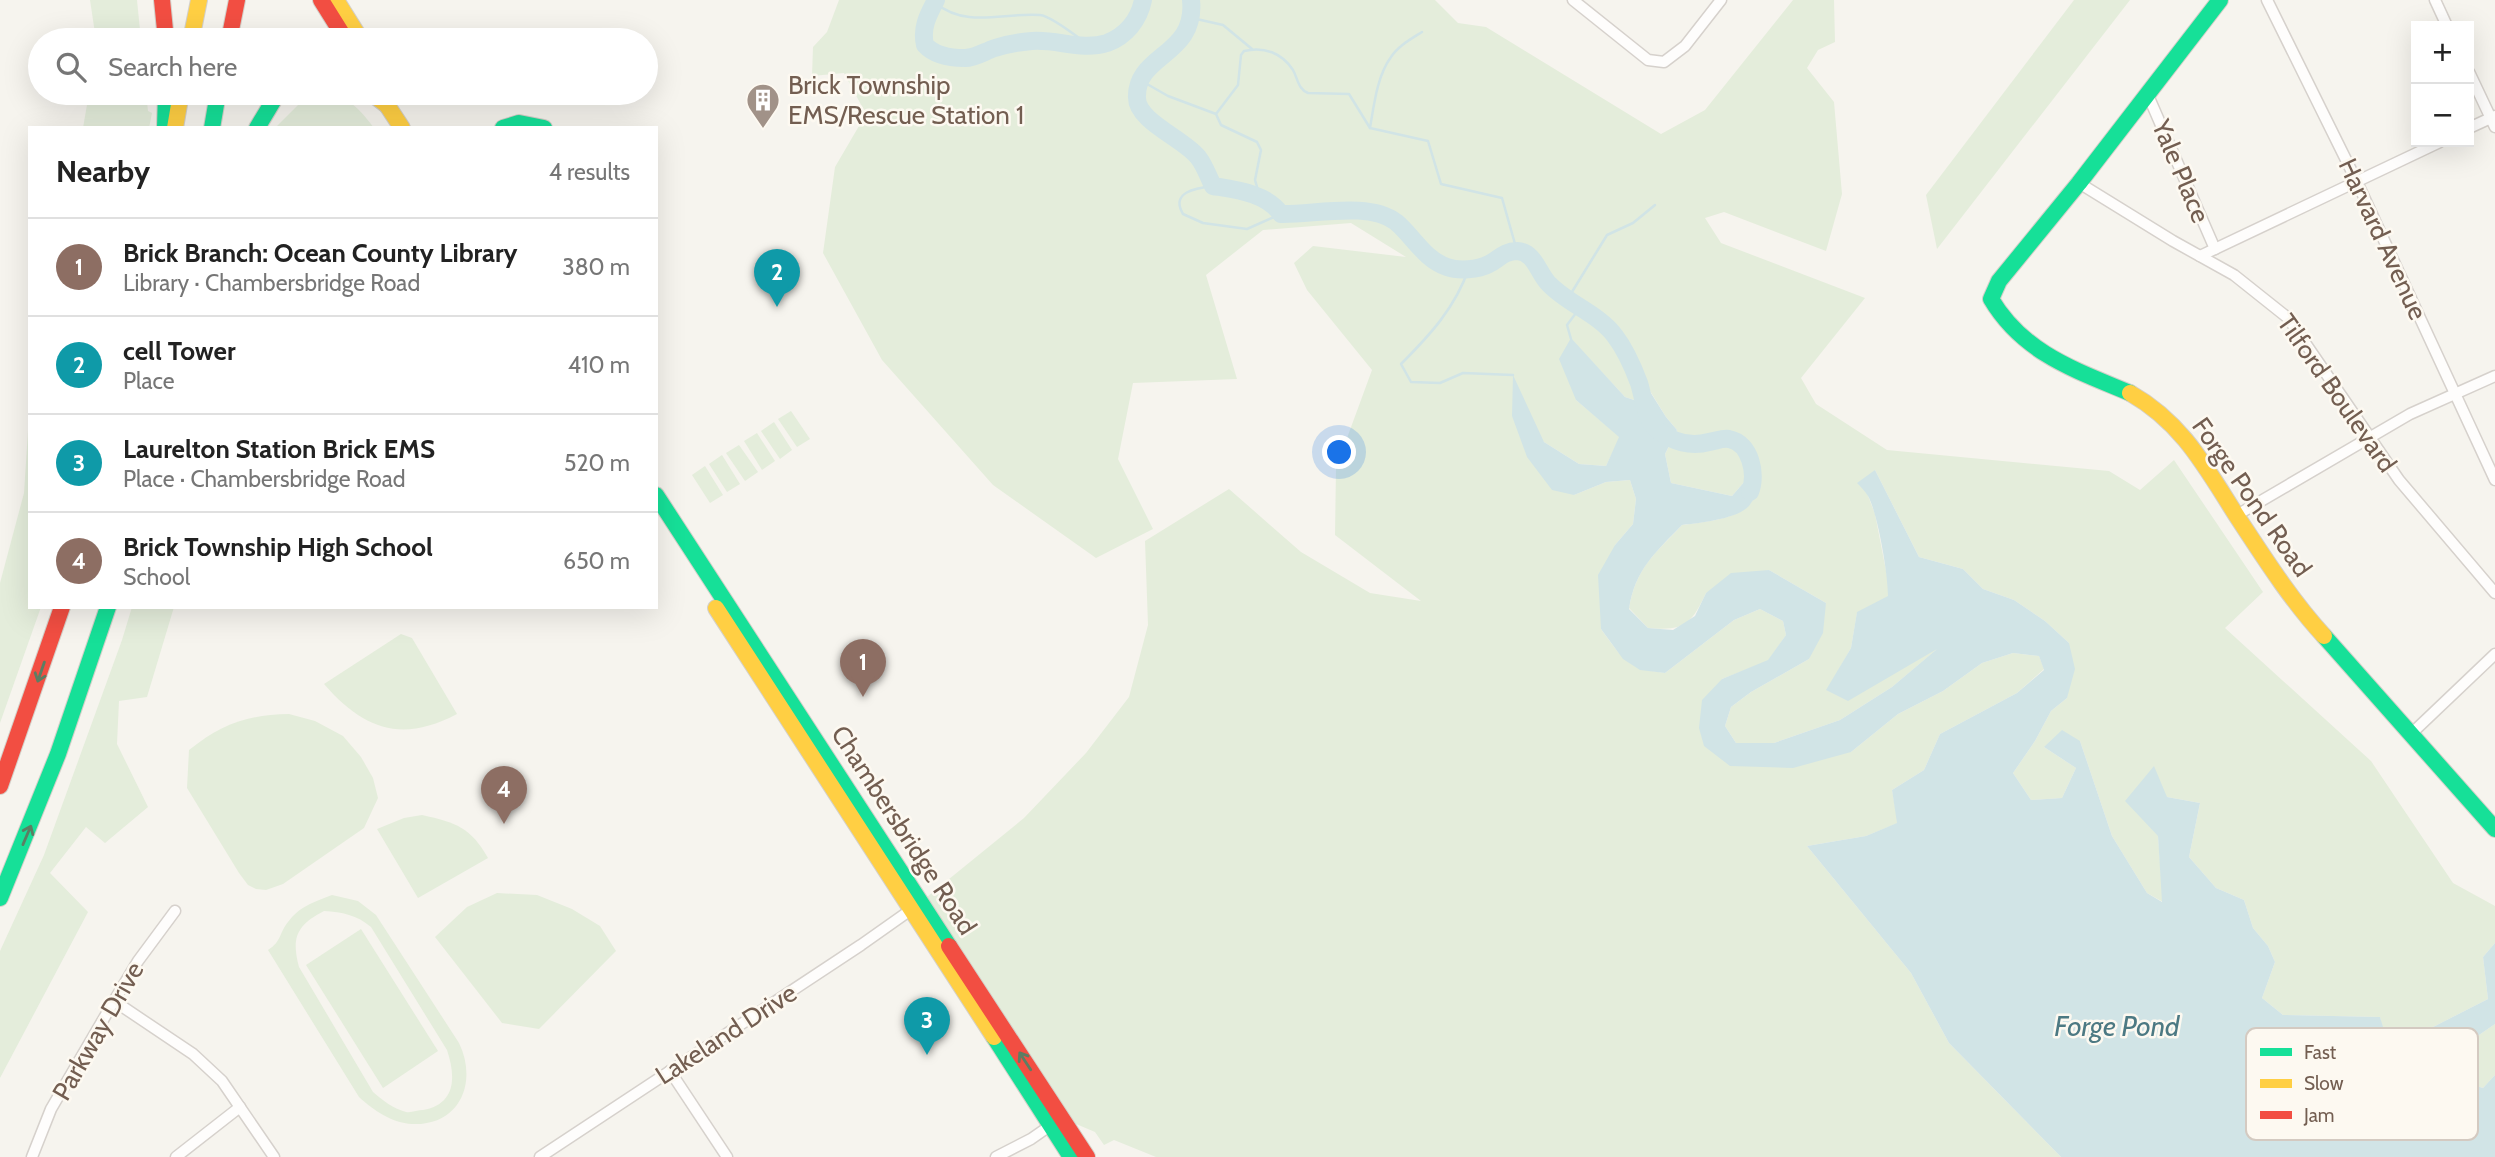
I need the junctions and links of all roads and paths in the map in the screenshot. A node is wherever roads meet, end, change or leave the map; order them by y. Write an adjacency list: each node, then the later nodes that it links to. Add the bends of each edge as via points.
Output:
1 (162, 0): 12 (main road)
2 (198, 0): 13 (main road)
3 (237, 0): 14 (main road)
4 (321, 0): 15 (main road)
5 (337, 0): 16 (main road)
6 (1573, 0): 7 (street, via 1647,60 1664,62 1685,46)
7 (1721, 0)
8 (2220, 0): 18 (main road, Forge Pond Road)
9 (2267, 0): 36 (street, Harvard Avenue)
10 (2435, 0): 11 (street)
11 (2445, 21)
12 (165, 28)
13 (193, 28)
14 (231, 28)
15 (338, 28)
16 (354, 28)
17 (2474, 82): 25 (street)
18 (2147, 93): 37 (main road, Forge Pond Road); 38 (street, Yale Place)
19 (166, 105): 26 (main road)
20 (179, 105): 27 (main road)
21 (216, 105): 28 (main road)
22 (271, 105): 29 (main road)
23 (391, 105): 30 (main road)
24 (394, 105): 31 (main road)
25 (2494, 120): 34 (street)
26 (165, 126)
27 (175, 126)
28 (212, 126)
29 (258, 126)
30 (401, 126)
31 (414, 126)
32 (512, 126): 33 (main road)
33 (532, 126)
34 (2474, 126)
35 (2430, 147): 36 (street)
36 (2357, 182): 38 (street); 41 (street, Harvard Avenue)
37 (2079, 183): 39 (street, Tilford Boulevard); 45 (main road, Forge Pond Road, via 1999,281 1991,299 1995,308 2047,357 2152,405 2187,439)
38 (2215, 249): 39 (street)
39 (2200, 256): 42 (street, Tilford Boulevard, via 2234,275 2288,318)
40 (2495, 376): 41 (street)
41 (2454, 394): 42 (street); 43 (street, Harvard Avenue)
42 (2369, 437): 45 (street); 47 (street, Tilford Boulevard, via 2399,480)
43 (2495, 480)
44 (658, 498): 60 (main road, Chambersbridge Road, one-way to 44)
45 (2236, 516): 51 (main road, Forge Pond Road, via 2305,615)
46 (658, 520): 55 (main road, Chambersbridge Road)
47 (2495, 593)
48 (61, 609): 52 (main road, one-way to 52)
49 (107, 609): 54 (main road, one-way to 49, via 58,756)
50 (2495, 654): 51 (street)
51 (2411, 734): 53 (main road, Forge Pond Road)
52 (0, 786)
53 (2495, 829)
54 (0, 898)
55 (912, 909): 58 (street, Lakeland Drive); 60 (main road, Chambersbridge Road)
56 (175, 911): 57 (street, Parkway Drive)
57 (114, 1001): 59 (street, via 193,1054 222,1081); 61 (street, Parkway Drive, via 51,1109)
58 (670, 1071): 64 (street, Lakeland Drive); 65 (street)
59 (240, 1107): 62 (street); 63 (street)
60 (1057, 1122): 66 (street); 67 (main road, Chambersbridge Road); 68 (main road, Chambersbridge Road)
61 (32, 1157)
62 (176, 1157)
63 (274, 1157)
64 (540, 1157)
65 (727, 1157)
66 (996, 1157)
67 (1071, 1157)
68 (1087, 1157)

